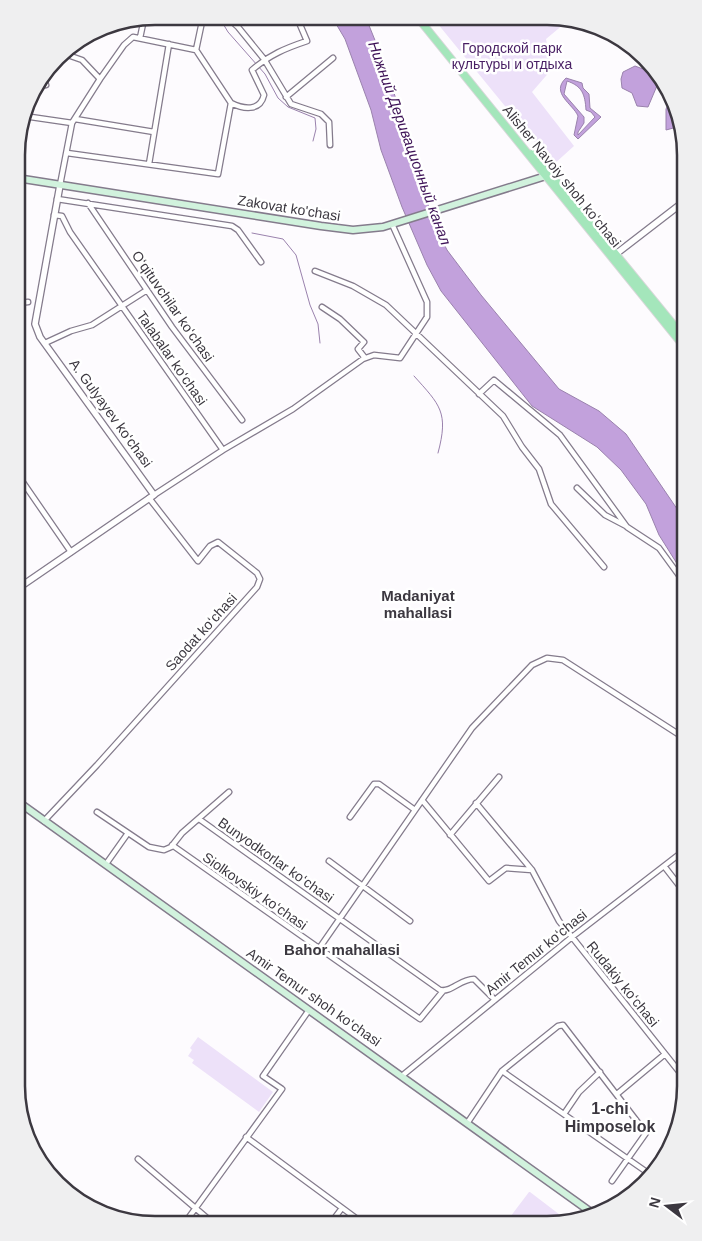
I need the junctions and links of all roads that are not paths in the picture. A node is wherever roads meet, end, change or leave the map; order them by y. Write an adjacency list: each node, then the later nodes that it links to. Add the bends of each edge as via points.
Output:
1 (201, 25): 9 (street)
2 (236, 25): 12 (street)
3 (300, 25): 12 (street, via 307,41)
4 (424, 25): 22 (main road, Alisher Navoiy shoh koʻchasi)
5 (429, 25): 22 (main road, Alisher Navoiy shoh koʻchasi)
6 (142, 26): 7 (street)
7 (140, 38): 8 (street); 13 (street, via 133,37 124,45)
8 (169, 44): 9 (street); 18 (street)
9 (196, 50): 15 (street)
10 (70, 56): 13 (street, via 82,60)
11 (333, 58): 14 (street)
12 (264, 60): 14 (street); 15 (street, via 252,70 263,90 263,100 254,108)
13 (100, 79): 17 (street)
14 (286, 97): 19 (street, via 291,104 329,122)
15 (231, 103): 21 (street, via 218,174)
16 (31, 117): 17 (street)
17 (74, 121): 18 (street); 20 (street)
18 (154, 132): 21 (street)
19 (330, 145)
20 (67, 153): 21 (street); 24 (street)
21 (149, 164)
22 (548, 176): 29 (main road, Zakovat ko'chasi); 30 (main road, Alisher Navoiy shoh koʻchasi)
23 (25, 179): 24 (main road, Zakovat ko'chasi)
24 (60, 185): 25 (street, A. Gulyayev ko‘chasi); 29 (main road, Zakovat ko'chasi, via 337,229 369,230)
25 (57, 199): 26 (street); 28 (street, A. Gulyayev ko‘chasi)
26 (88, 204): 31 (street, via 235,228); 33 (street, O‘qituvchilar ko‘chasi)
27 (677, 207): 30 (street)
28 (54, 215): 36 (street, Talabalar ko‘chasi, via 62,216); 41 (street, A. Gulyayev ko‘chasi, via 35,324)
29 (392, 224): 39 (street, via 427,302 427,317)
30 (614, 256): 38 (main road, Alisher Navoiy shoh koʻchasi); 40 (main road, Alisher Navoiy shoh koʻchasi)
31 (262, 262)
32 (316, 271): 39 (street, via 353,286 386,305)
33 (148, 290): 36 (street); 44 (street, O‘qituvchilar ko‘chasi)
34 (25, 302): 35 (street)
35 (28, 302)
36 (123, 307): 41 (street, via 92,325); 45 (street, Talabalar ko‘chasi)
37 (322, 307): 42 (street, via 364,342 358,349)
38 (677, 330)
39 (415, 335): 42 (street, via 400,358 374,355); 43 (street)
40 (677, 337)
41 (45, 343): 48 (street, A. Gulyayev ko‘chasi)
42 (365, 358): 45 (street, via 293,409)
43 (479, 394): 49 (street, via 494,380 560,435); 51 (street, via 503,416 539,469 551,504)
44 (242, 420)
45 (223, 450): 48 (street)
46 (25, 485): 50 (street)
47 (577, 488): 49 (street, via 605,515)
48 (152, 496): 50 (street); 64 (street, Saodat ko‘chasi, via 198,561 210,546 218,542 257,573 260,579 257,587)
49 (628, 527): 52 (street, via 659,548)
50 (71, 552): 53 (street)
51 (604, 567)
52 (677, 573)
53 (25, 584)
54 (677, 733): 57 (street, via 563,660 547,658 532,665 472,728)
55 (499, 777): 58 (street)
56 (229, 792): 63 (street)
57 (422, 800): 60 (street, Bunyodkorlar ko‘chasi); 66 (street)
58 (476, 803): 66 (street); 72 (street, Rudakiy ko‘chasi)
59 (25, 807): 64 (main road, Amir Temur shoh ko‘chasi)
60 (416, 810): 62 (street, via 379,784 370,787); 74 (street, Bunyodkorlar ko‘chasi)
61 (97, 812): 65 (street)
62 (350, 817)
63 (199, 819): 67 (street); 75 (street, Bunyodkorlar ko‘chasi)
64 (44, 821): 70 (main road, Amir Temur shoh ko‘chasi)
65 (128, 833): 67 (street, via 154,849 164,850); 70 (street)
66 (450, 834): 72 (street, via 489,881 506,868)
67 (172, 846): 78 (street, Siolkovskiy ko‘chasi)
68 (677, 856): 71 (street, Amir Temur ko‘chasi)
69 (329, 860): 74 (street)
70 (106, 864): 81 (main road, Amir Temur shoh ko‘chasi)
71 (664, 866): 73 (street); 77 (street, Amir Temur ko‘chasi)
72 (532, 870): 77 (street, Rudakiy ko‘chasi, via 559,921)
73 (677, 883)
74 (362, 886): 75 (street, Bunyodkorlar ko‘chasi); 76 (street)
75 (339, 919): 78 (street, Bunyodkorlar ko‘chasi); 79 (street, Bunyodkorlar ko‘chasi)
76 (410, 921)
77 (572, 937): 80 (street, Amir Temur ko‘chasi); 82 (street, Rudakiy ko‘chasi)
78 (318, 950): 79 (street, Siolkovskiy ko‘chasi, via 420,1019)
79 (443, 991): 80 (street, via 461,981 474,979)
80 (495, 1000): 86 (street, Amir Temur ko‘chasi)
81 (309, 1010): 86 (main road, Amir Temur shoh ko‘chasi); 90 (street, via 263,1076 282,1089)
82 (665, 1054): 83 (street, Rudakiy ko‘chasi); 87 (street)
83 (677, 1069)
84 (502, 1071): 85 (street, via 558,1026 563,1026); 88 (street); 89 (street)
85 (600, 1072): 87 (street); 88 (street, via 579,1092)
86 (403, 1076): 89 (main road, Amir Temur shoh ko‘chasi)
87 (617, 1094): 91 (street, via 646,1133)
88 (564, 1114): 91 (street)
89 (468, 1122): 97 (main road, Amir Temur shoh ko‘chasi)
90 (246, 1137): 95 (street); 96 (street)
91 (628, 1158): 93 (street); 94 (street)
92 (138, 1159): 95 (street)
93 (645, 1171)
94 (612, 1181)
95 (196, 1207): 98 (street); 99 (street)
96 (342, 1208): 100 (street); 101 (street)
97 (587, 1209)
98 (190, 1216)
99 (206, 1216)
100 (336, 1216)
101 (353, 1216)

